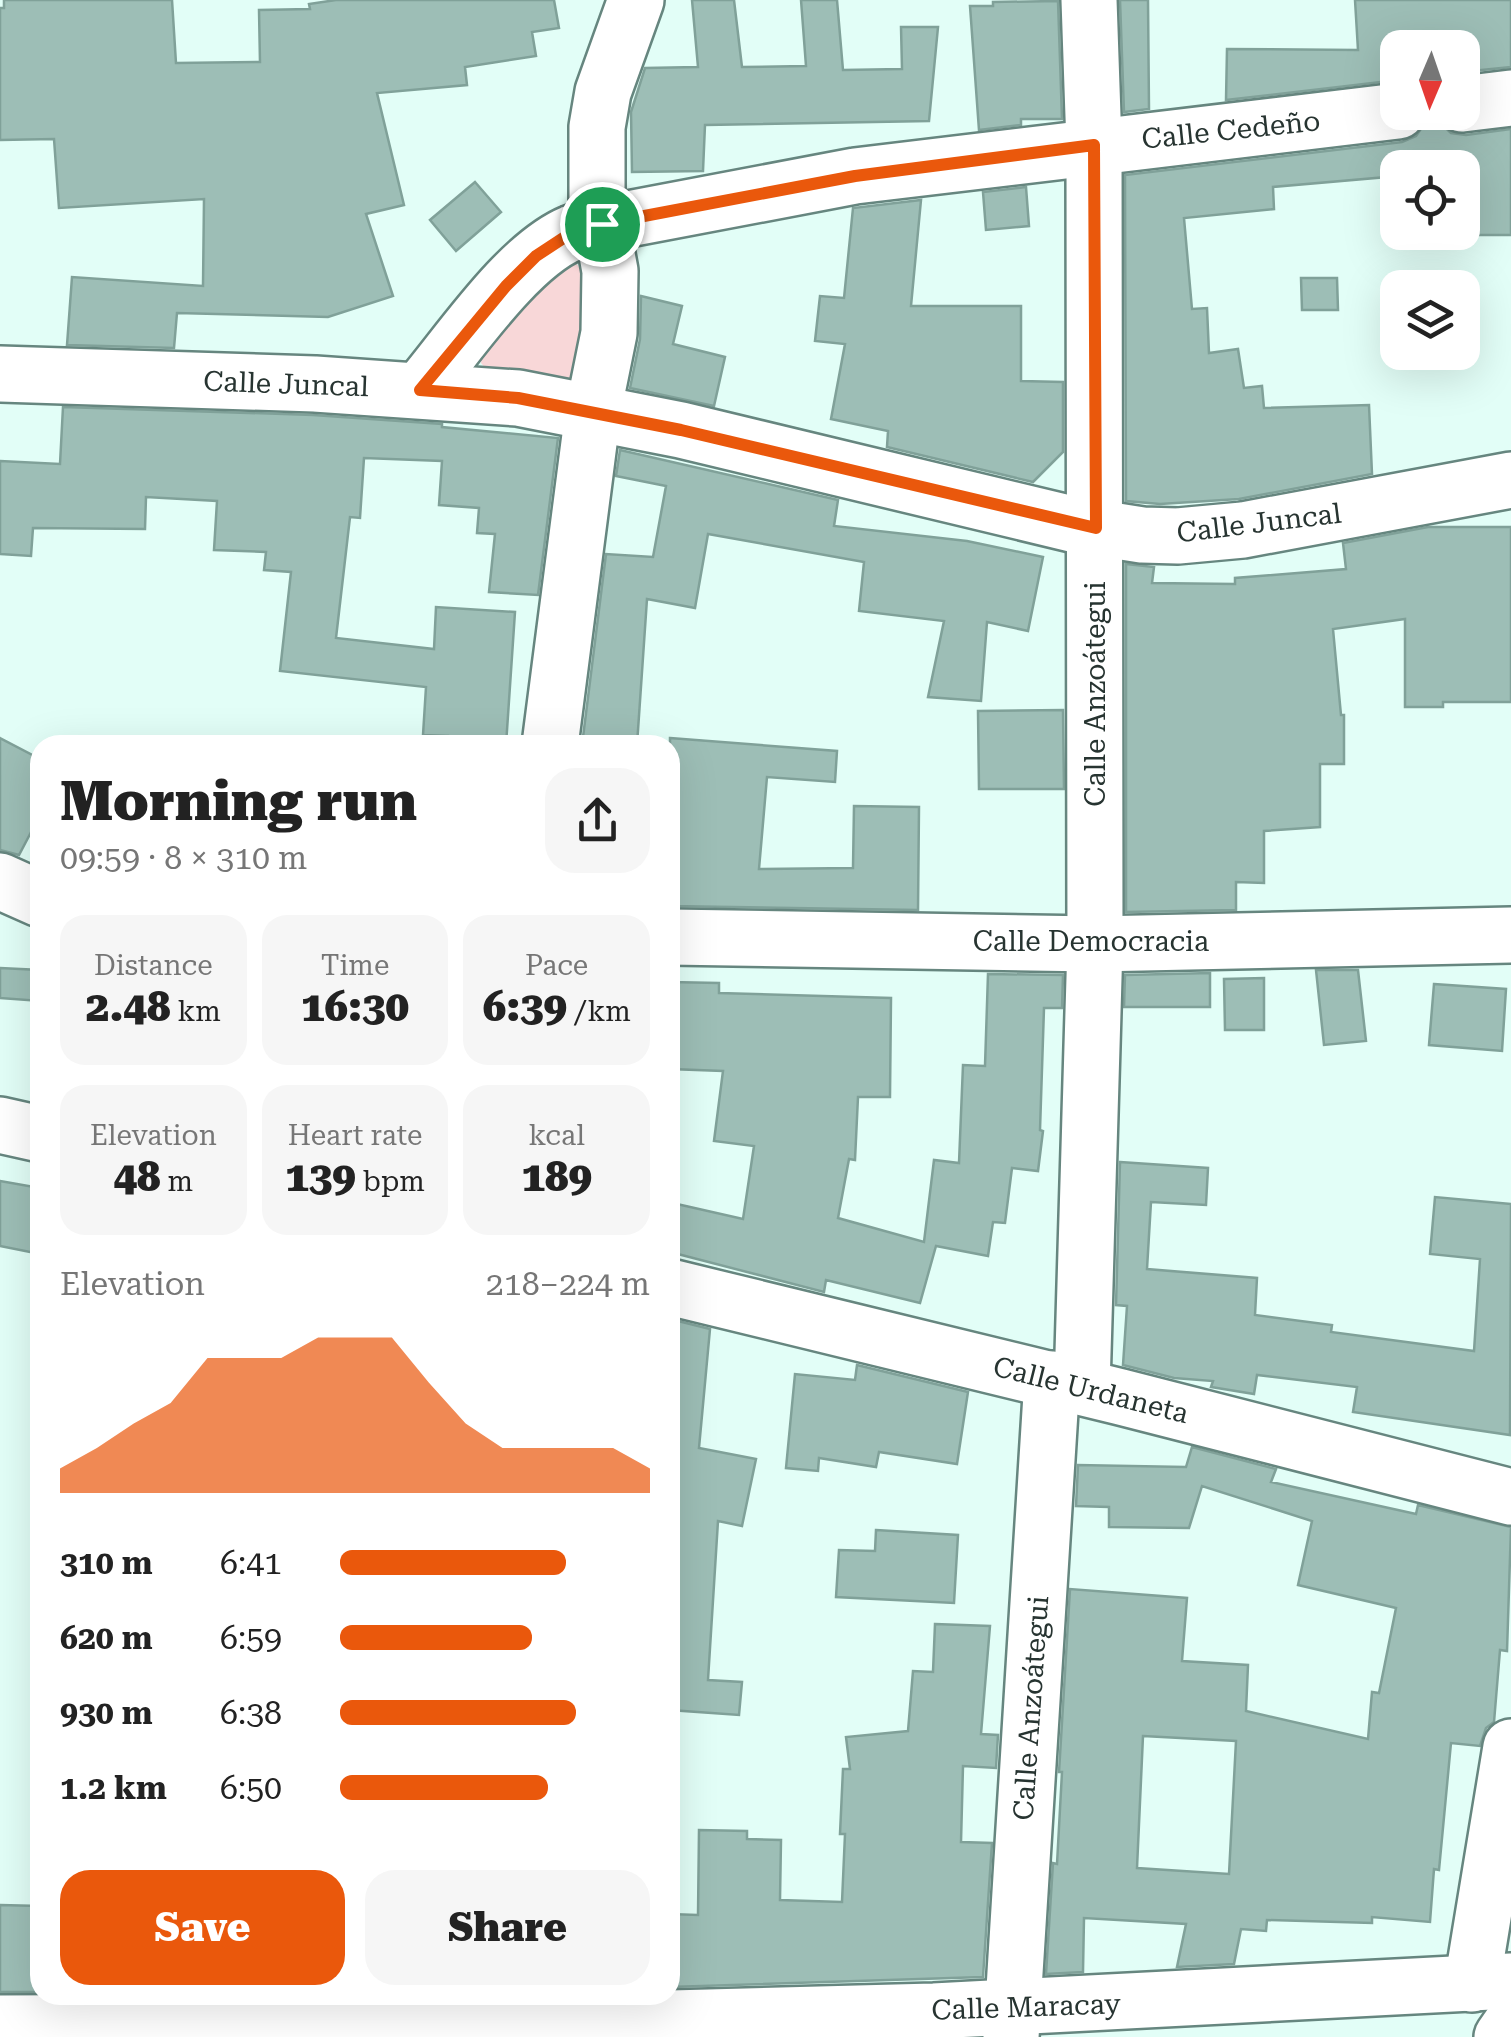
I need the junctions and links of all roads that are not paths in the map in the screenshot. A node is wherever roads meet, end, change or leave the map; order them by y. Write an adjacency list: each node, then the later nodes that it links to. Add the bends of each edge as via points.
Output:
1 (636, 0): 7 (main road, via 602,92)
2 (1088, 0): 6 (main road, Calle Anzoátegui)
3 (1511, 98): 4 (main road)
4 (1480, 102)
5 (1380, 113): 6 (main road, Calle Cedeño)
6 (1094, 145): 7 (main road, Calle Cedeño, via 855,176); 12 (main road, Calle Anzoátegui)
7 (602, 224): 9 (main road, Calle Cedeño, via 571,233 536,256); 10 (main road, via 611,298)
8 (0, 374): 9 (main road, Calle Juncal)
9 (420, 390): 10 (main road, Calle Juncal)
10 (593, 412): 12 (main road, Calle Juncal); 13 (main road)
11 (1511, 480): 12 (main road, Calle Juncal, via 1243,530 1178,536)
12 (1096, 528): 18 (main road, Calle Anzoátegui)
13 (551, 735)
14 (0, 881): 15 (main road)
15 (30, 894)
16 (1511, 935): 18 (main road, Calle Democracia)
17 (680, 938): 18 (main road, Calle Democracia)
18 (1095, 944): 22 (main road, Calle Anzoátegui)
19 (0, 1124): 20 (main road)
20 (30, 1132)
21 (680, 1288): 22 (main road, Calle Urdaneta)
22 (1067, 1383): 23 (main road, Calle Urdaneta); 27 (main road, Calle Anzoátegui)
23 (1511, 1497)
24 (1511, 1747): 25 (main road)
25 (1491, 1982): 27 (main road, Calle Maracay)
26 (408, 2018): 27 (main road, Calle Maracay); 28 (main road, Calle Maracay)
27 (1012, 2022)
28 (0, 2023)
29 (1511, 2024): 30 (main road)
30 (1502, 2037)

